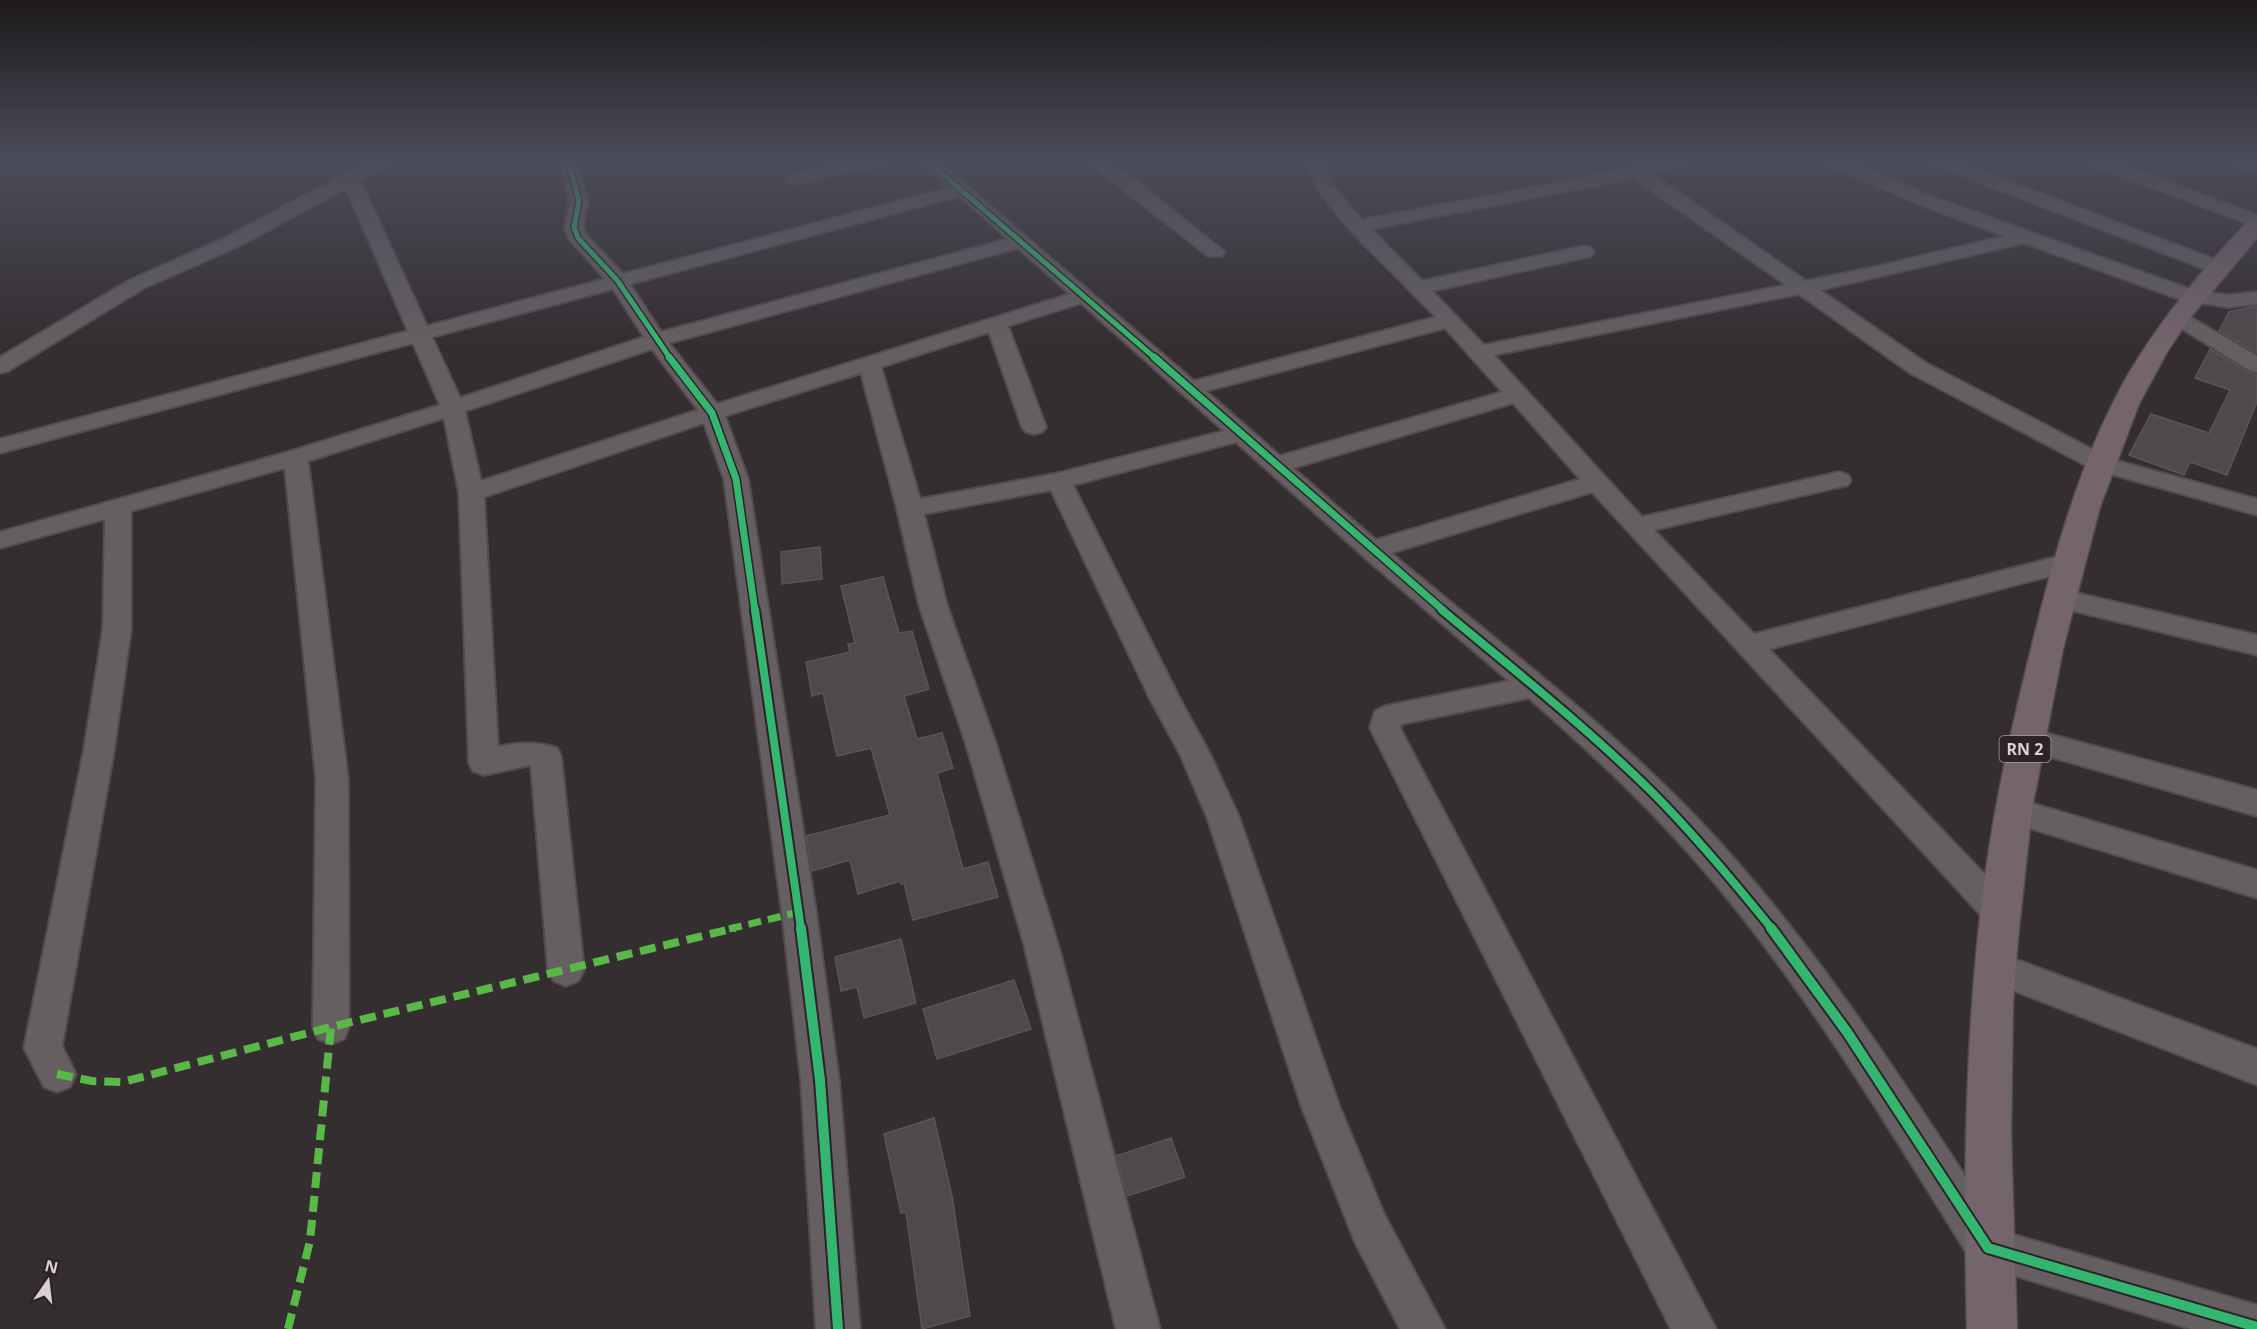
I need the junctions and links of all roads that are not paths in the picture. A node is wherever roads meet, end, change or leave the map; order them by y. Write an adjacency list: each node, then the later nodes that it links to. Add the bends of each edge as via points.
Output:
1 (274, 219): 32 (street, via 137,284)
2 (367, 219): 27 (street)
3 (576, 219): 19 (street, via 578,238)
4 (848, 219): 19 (street)
5 (997, 219): 15 (street)
6 (1173, 219): 16 (street)
7 (1351, 219): 13 (street)
8 (1393, 219): 13 (street)
9 (1700, 219): 20 (street)
10 (1975, 219): 14 (street)
11 (2092, 219): 18 (street)
12 (2257, 223): 18 (highway, RN 2)
13 (1357, 226): 21 (street)
14 (2023, 237): 20 (street); 24 (street)
15 (1022, 241): 22 (street); 28 (street)
16 (1215, 252)
17 (1584, 252): 21 (street)
18 (2217, 267): 24 (highway, RN 2)
19 (617, 280): 27 (street); 28 (street)
20 (1801, 287): 29 (street); 41 (street, via 1918,368)
21 (1416, 288): 25 (street)
22 (1083, 296): 26 (street); 33 (street)
23 (2257, 298): 24 (street)
24 (2185, 307): 31 (street); 41 (highway, RN 2, via 2142,373)
25 (1450, 320): 29 (street); 33 (street)
26 (997, 324): 30 (street); 37 (street)
27 (420, 334): 35 (street); 39 (street)
28 (656, 340): 35 (street); 36 (street)
29 (1479, 352): 34 (street)
30 (869, 364): 36 (street); 49 (street)
31 (2257, 365)
32 (0, 366)
33 (1188, 389): 38 (street)
34 (1519, 394): 42 (street); 45 (street)
35 (453, 408): 40 (street); 46 (street)
36 (712, 413): 46 (street); 70 (street, via 736,479 797,900 820,1080)
37 (1034, 427)
38 (1241, 434): 42 (street); 44 (street)
39 (0, 446)
40 (296, 457): 47 (street); 65 (street, via 332,779)
41 (2102, 464): 48 (street); 53 (highway, RN 2)
42 (1276, 465): 52 (street)
43 (1839, 480): 50 (street)
44 (1059, 481): 49 (street); 72 (street, via 1223,817 1320,1105 1369,1228)
45 (1598, 482): 50 (street); 52 (street)
46 (471, 494): 64 (street, via 484,763 522,754 546,756)
47 (118, 507): 51 (street); 67 (street, via 115,640 99,750 43,1048)
48 (2257, 507)
49 (910, 509): 71 (street, via 933,605 981,744 1041,944)
50 (1636, 526): 55 (street)
51 (0, 540)
52 (1372, 550): 57 (street)
53 (2068, 563): 54 (highway, RN 2); 55 (street)
54 (2059, 598): 56 (street); 58 (highway, RN 2)
55 (1748, 645): 62 (street)
56 (2257, 645)
57 (1533, 687): 68 (street, via 1631,770 1759,912 1854,1039); 73 (street, via 1395,714 1386,719 1385,728)
58 (2027, 740): 59 (street); 60 (highway, RN 2)
59 (2257, 803)
60 (2014, 811): 61 (street); 62 (highway, RN 2)
61 (2257, 884)
62 (2000, 913): 63 (highway, RN 2)
63 (1996, 968): 66 (street); 68 (highway, RN 2, via 1989,1087)
64 (566, 970)
65 (331, 1026)
66 (2257, 1067)
67 (57, 1074)
68 (1988, 1248): 69 (street); 74 (highway, RN 2)
69 (2257, 1327)
70 (838, 1329)
71 (1138, 1329)
72 (1423, 1329)
73 (1694, 1329)
74 (1992, 1329)

